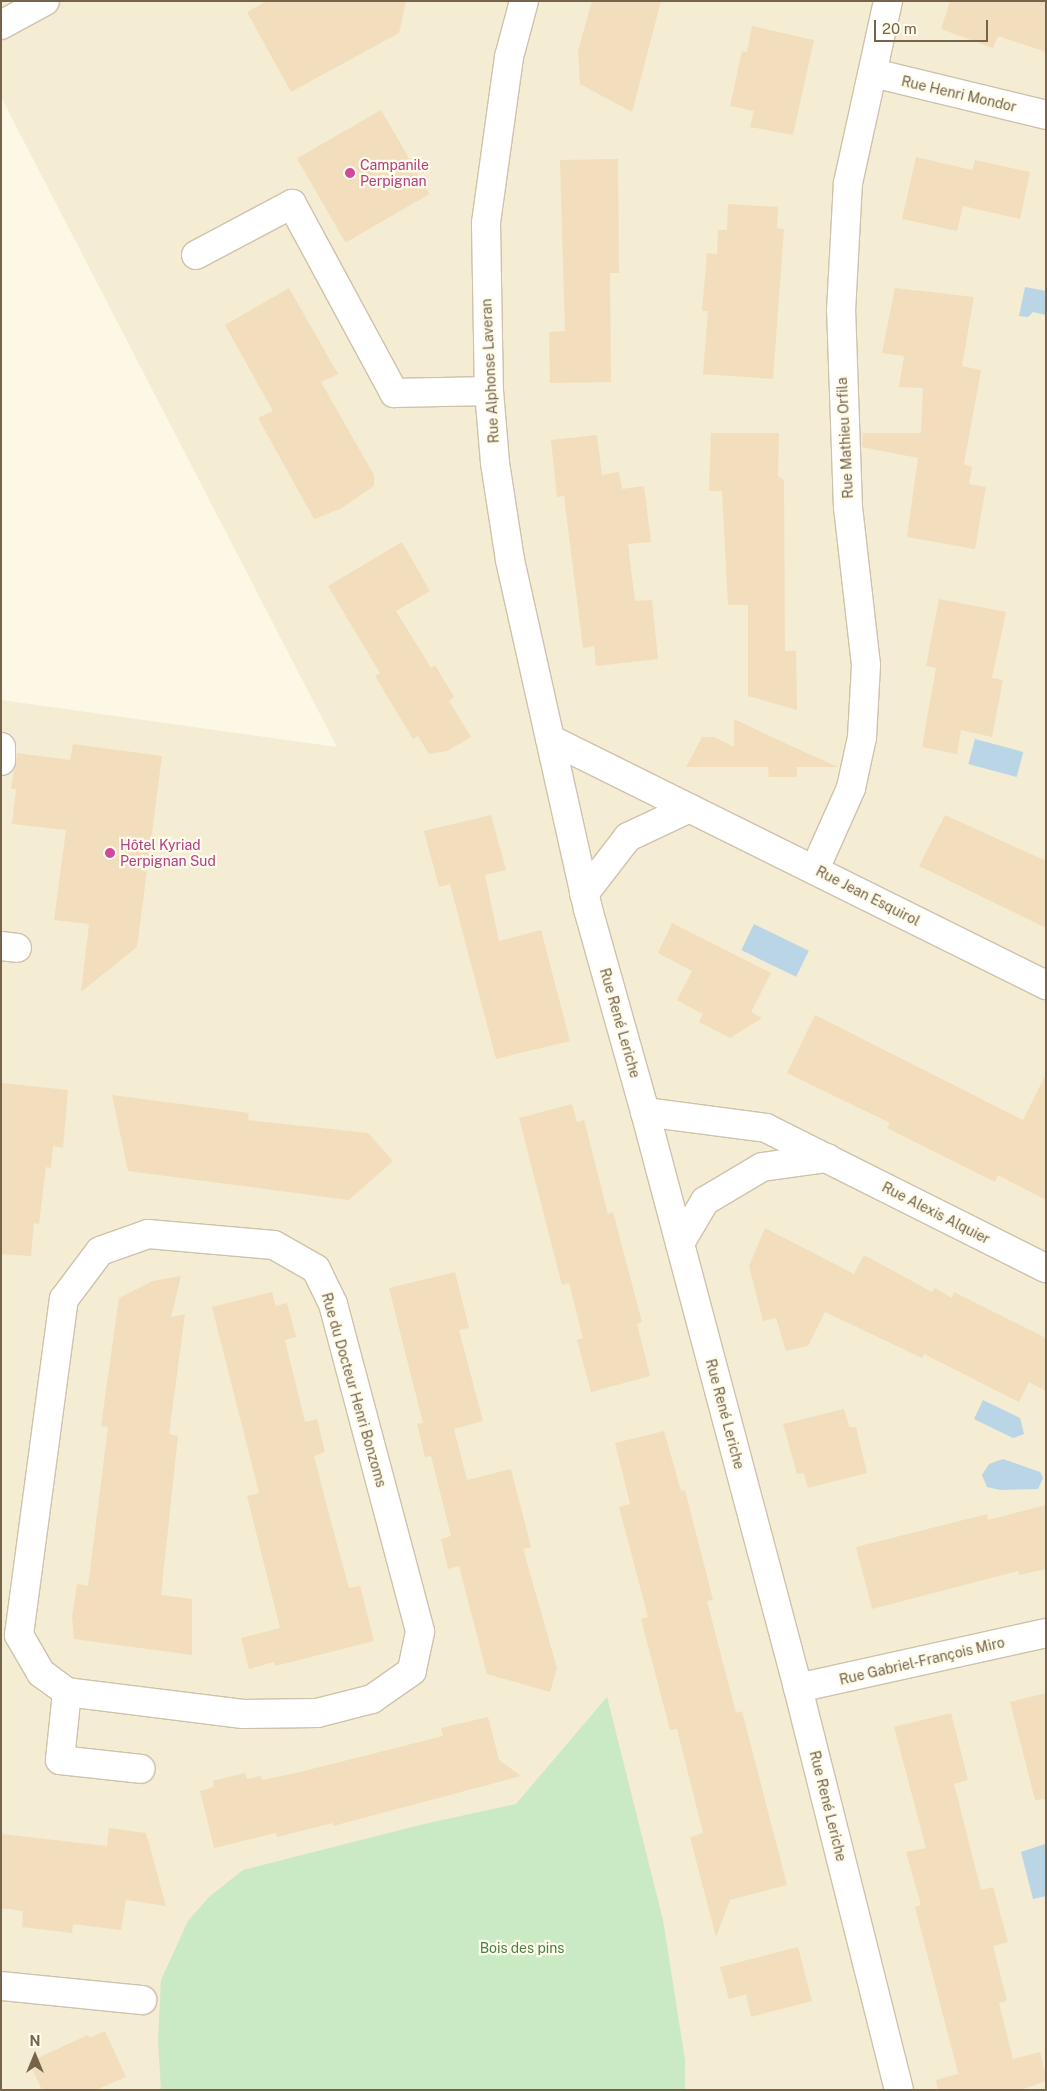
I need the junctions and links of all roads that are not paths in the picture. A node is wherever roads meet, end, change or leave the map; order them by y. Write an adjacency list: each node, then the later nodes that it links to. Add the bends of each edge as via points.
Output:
1 (45, 1): 4 (street)
2 (524, 1): 8 (street, Rue Alphonse Laveran, via 509,57 486,223)
3 (888, 1): 5 (street, Rue Mathieu Orfila)
4 (1, 25)
5 (873, 73): 6 (street, Rue Henri Mondor); 13 (street, Rue Mathieu Orfila, via 848,183 841,311 848,508 866,665 862,737 851,788)
6 (1046, 115)
7 (196, 256): 8 (street, via 292,204 394,393)
8 (489, 391): 9 (street, Rue Alphonse Laveran, via 495,463 510,560)
9 (550, 739): 12 (street, Rue Jean Esquirol); 14 (street, Rue René Leriche)
10 (1, 747): 11 (street)
11 (1, 761)
12 (690, 808): 13 (street, Rue Jean Esquirol); 14 (street, via 628,837)
13 (815, 869): 15 (street, Rue Jean Esquirol)
14 (584, 894): 16 (street, Rue René Leriche)
15 (1046, 986)
16 (645, 1112): 17 (street, Rue Alexis Alquier, via 766,1128); 18 (street, Rue René Leriche)
17 (826, 1158): 18 (street, via 762,1166 705,1202); 19 (street, Rue Alexis Alquier)
18 (680, 1243): 22 (street, Rue René Leriche)
19 (1046, 1268)
20 (1046, 1633): 22 (street, Rue Gabriel-François Miro)
21 (10, 1634): 23 (street, Rue du Docteur Henri Bonzoms, via 41,1672); 23 (street, Rue du Docteur Henri Bonzoms, via 64,1299 100,1251 148,1234 274,1245 316,1269 333,1304 420,1632 412,1671 372,1699 317,1712 243,1714)
22 (798, 1688): 27 (street, Rue René Leriche)
23 (67, 1692): 24 (street, via 60,1760)
24 (141, 1769)
25 (1, 1986): 26 (street)
26 (142, 2000)
27 (899, 2090)

